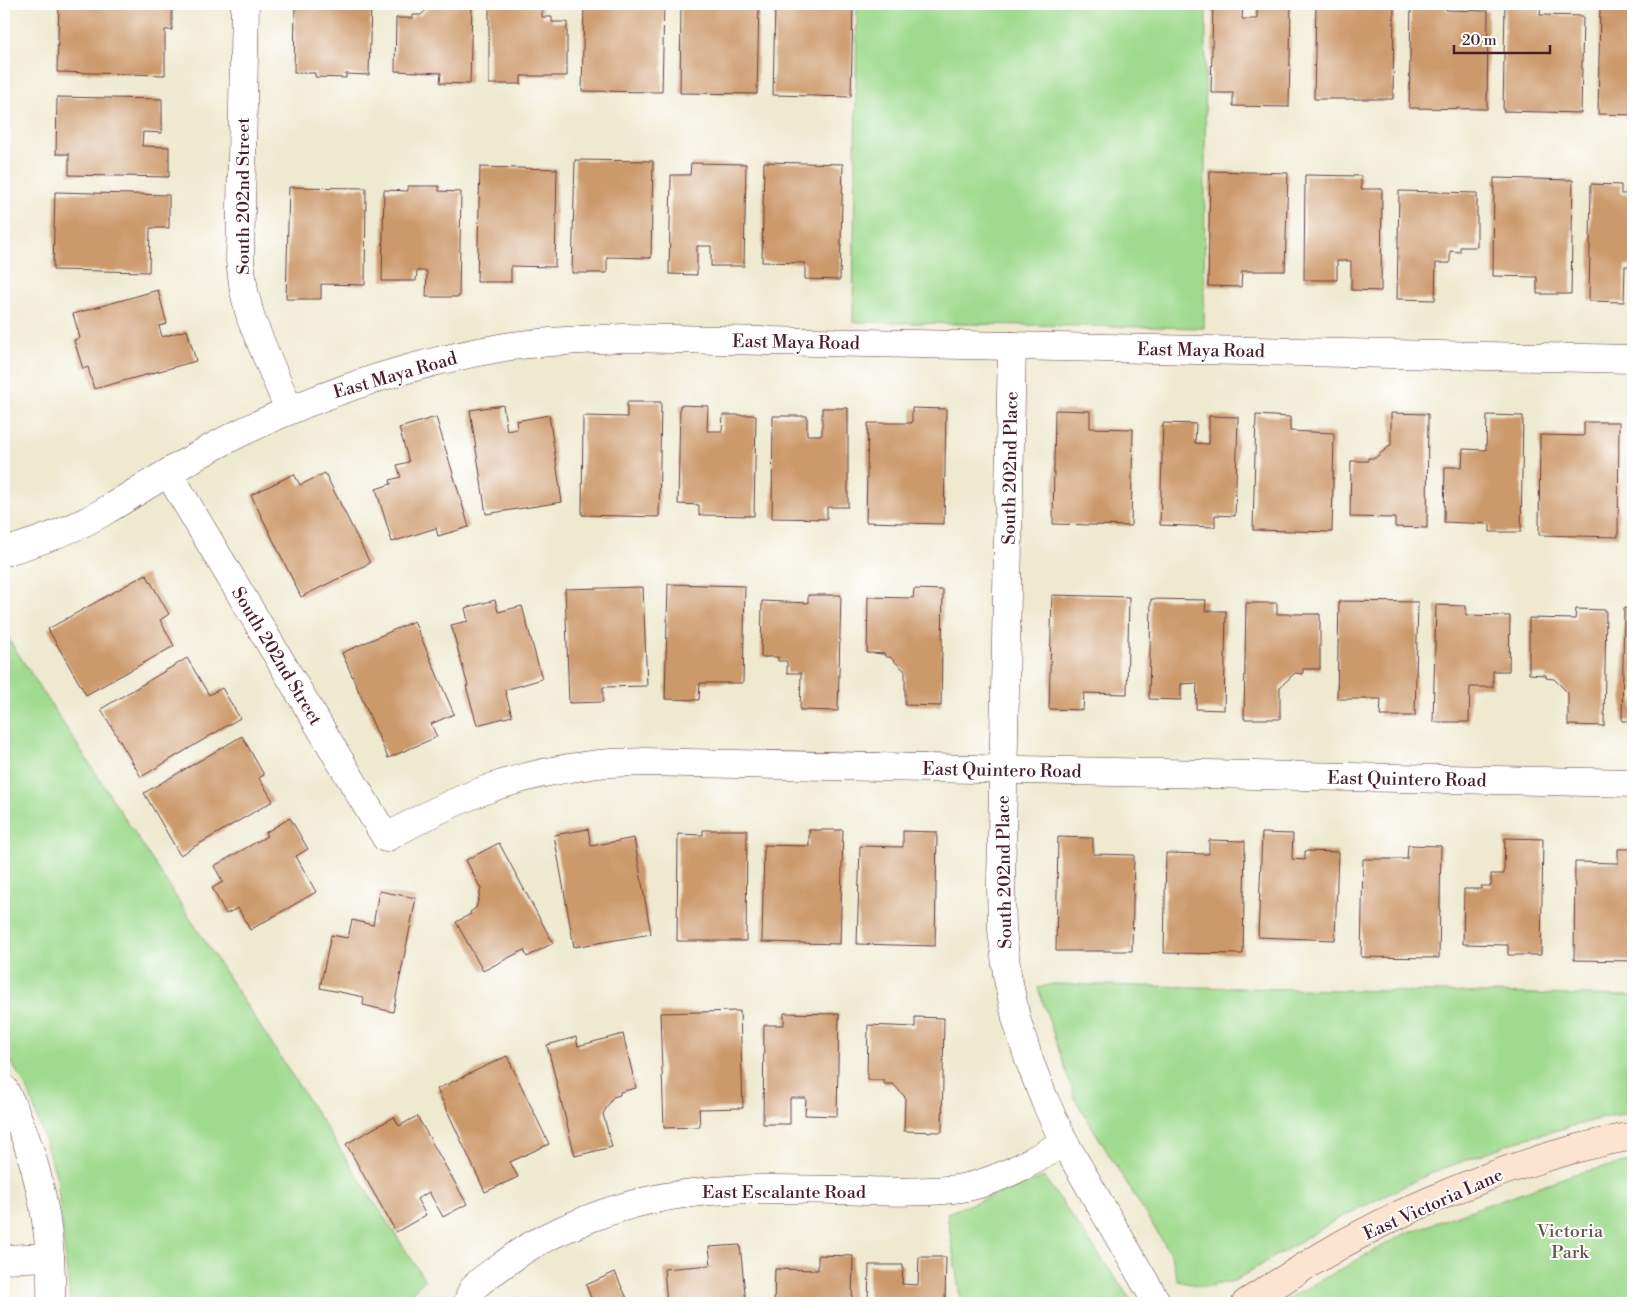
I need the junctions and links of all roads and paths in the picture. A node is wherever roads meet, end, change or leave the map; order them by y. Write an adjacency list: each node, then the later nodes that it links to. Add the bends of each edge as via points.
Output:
1 (245, 4): 4 (street, South 202nd Street, via 240,261 251,319)
2 (1012, 346): 3 (street, East Maya Road); 4 (street, East Maya Road, via 622,338 564,341 450,357 394,372); 7 (street, South 202nd Place)
3 (1633, 359)
4 (289, 410): 5 (street, East Maya Road, via 234,436)
5 (169, 474): 6 (street, East Maya Road, via 69,529); 9 (street, South 202nd Street)
6 (4, 552)
7 (1004, 770): 8 (street, East Quintero Road); 9 (street, East Quintero Road, via 644,762 592,764 552,770 473,793); 12 (street, South 202nd Place, via 1002,929 1007,974 1029,1060)
8 (1633, 783)
9 (386, 838)
10 (4, 1089): 13 (street, via 34,1165 44,1207)
11 (1633, 1136): 18 (street, East Victoria Lane, via 1532,1162 1400,1214)
12 (1064, 1142): 16 (street, East Escalante Road, via 1023,1165 964,1188 912,1192 704,1190 624,1206 548,1236 523,1250 473,1288); 17 (street, South 202nd Place)
13 (50, 1257): 14 (street); 15 (street)
14 (4, 1259)
15 (51, 1303)
16 (467, 1303)
17 (1157, 1303)
18 (1246, 1303)

